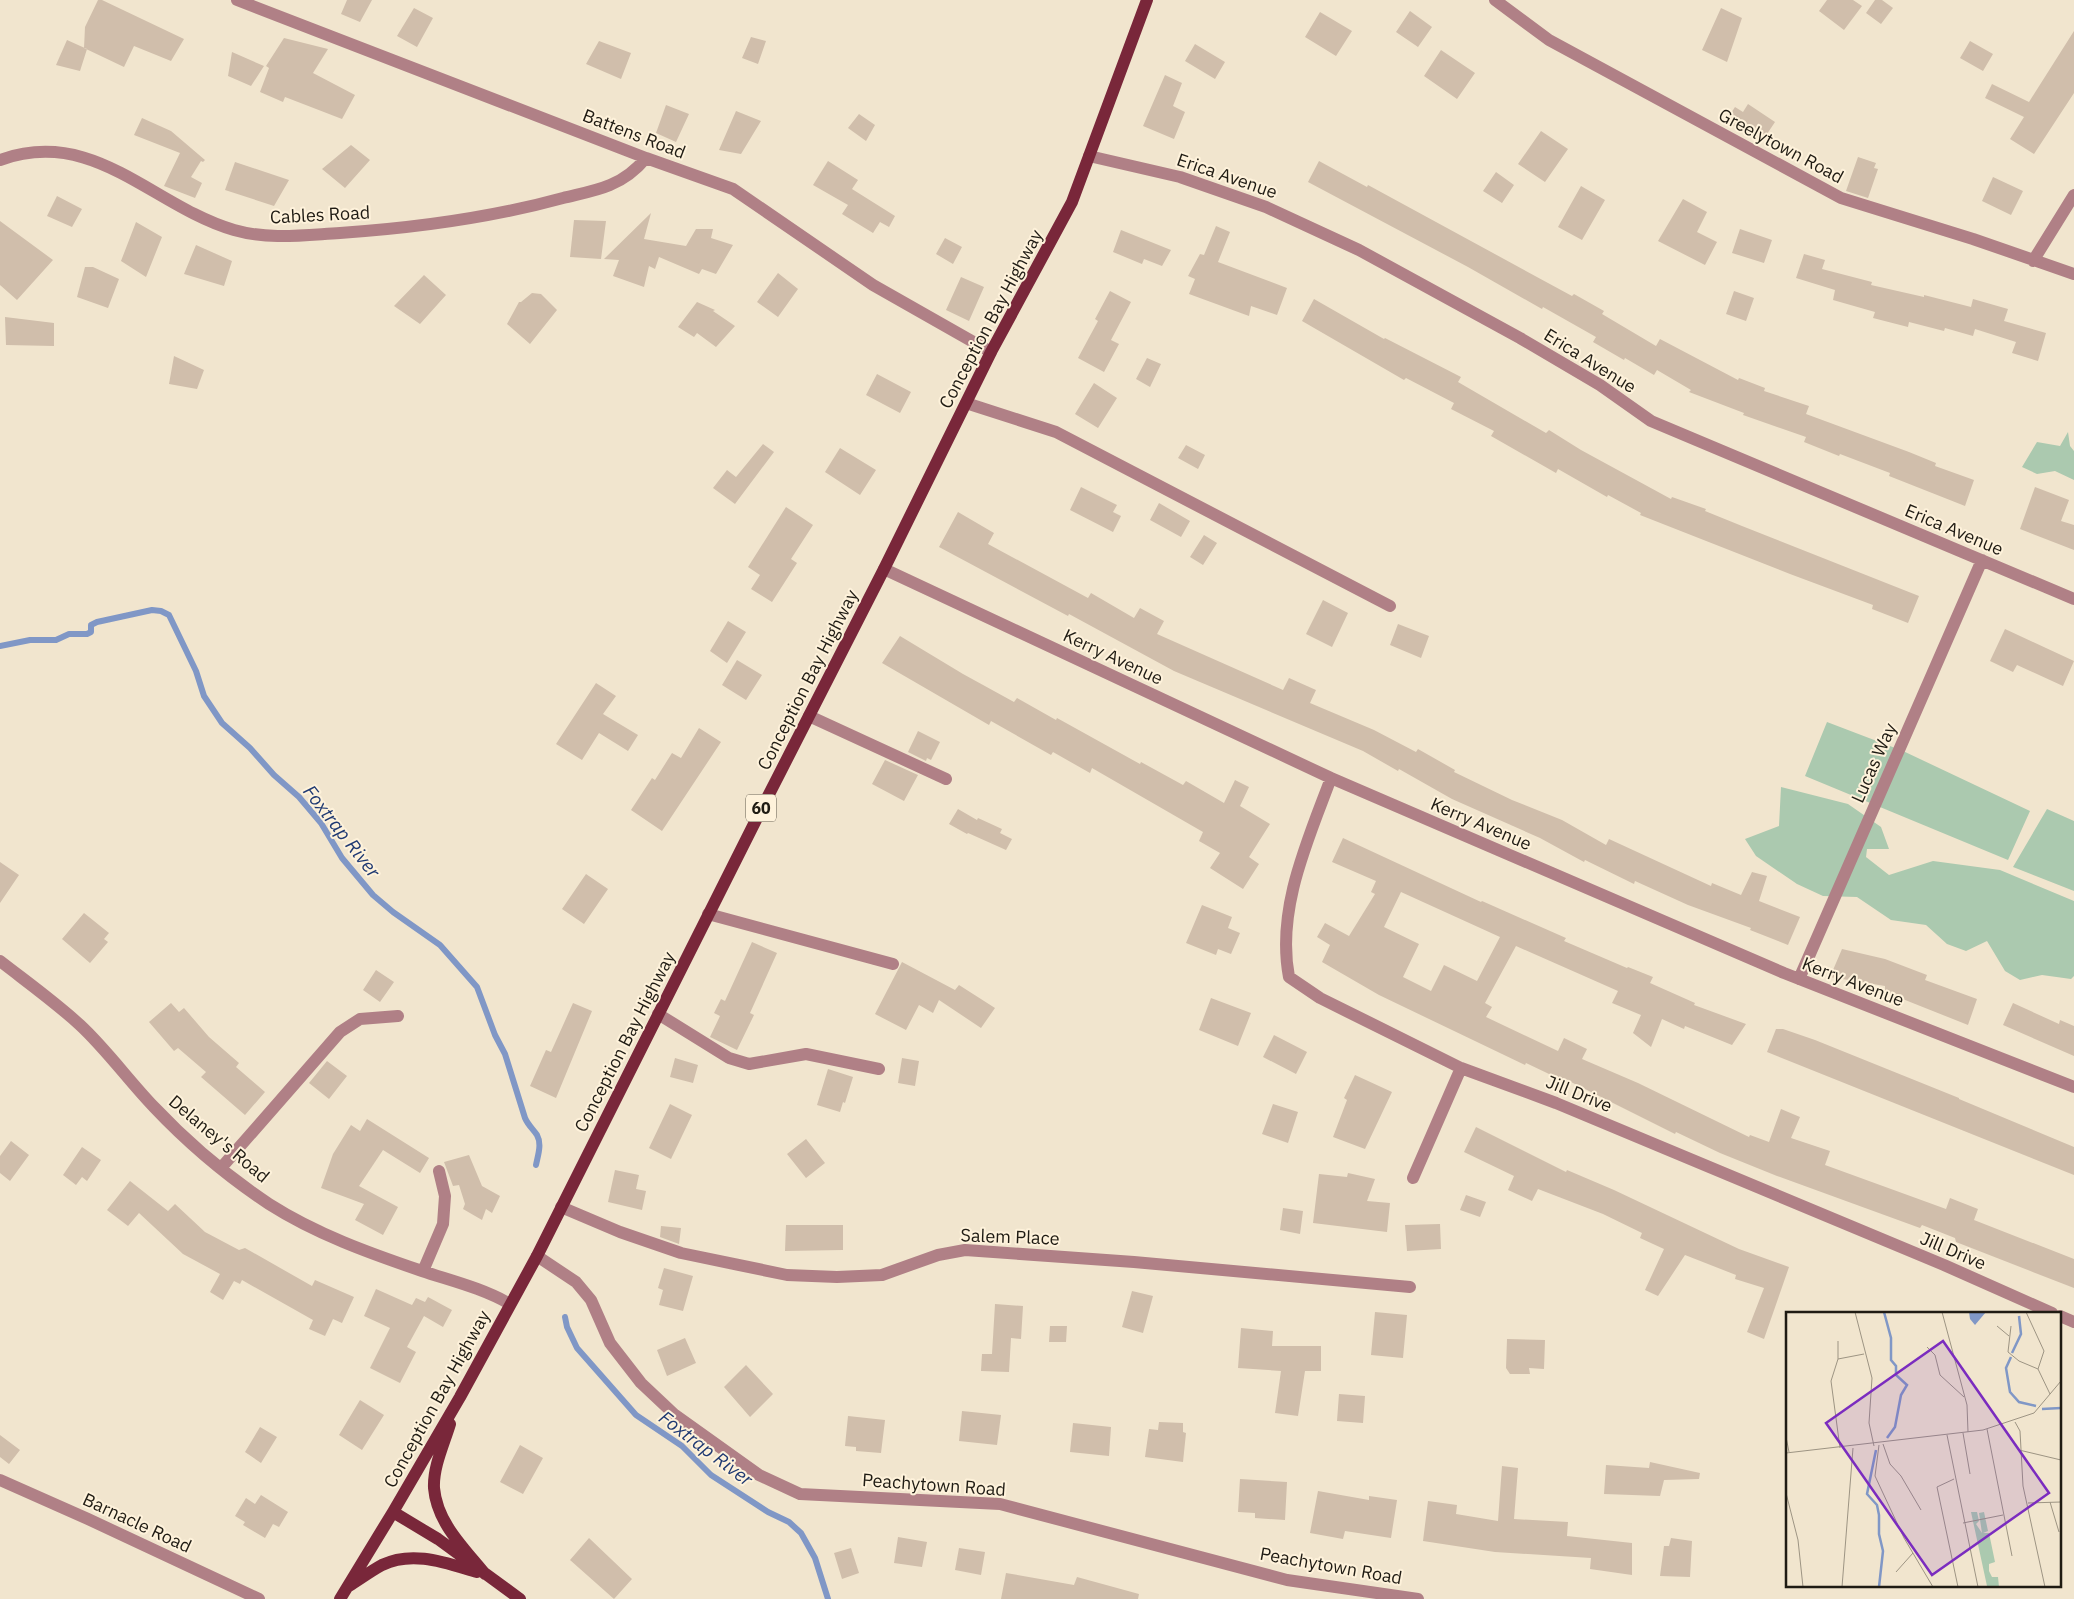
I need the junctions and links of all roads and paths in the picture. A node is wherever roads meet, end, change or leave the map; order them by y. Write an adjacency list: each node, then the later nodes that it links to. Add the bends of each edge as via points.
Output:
1 (237, 0): 5 (street, Battens Road)
2 (1147, 0): 4 (main road, Conception Bay Highway / 60)
3 (1495, 0): 8 (street, Greelytown Road, via 1549,40 1842,198)
4 (1089, 156): 10 (main road, Conception Bay Highway / 60, via 1072,202); 12 (street, Erica Avenue, via 1180,177 1266,206 1360,250 1520,338 1600,385 1651,421)
5 (646, 158): 6 (street, Cables Road, via 631,173 609,186 534,206 438,223 286,237 249,233 219,225 85,157 38,152); 10 (street, Battens Road, via 734,189 873,285)
6 (0, 160)
7 (2074, 195): 8 (street)
8 (2033, 261): 9 (street, Greelytown Road)
9 (2074, 274)
10 (991, 352): 11 (main road, Conception Bay Highway / 60)
11 (966, 403): 13 (main road, Conception Bay Highway / 60); 15 (street, via 1056,432)
12 (1982, 560): 14 (street, Erica Avenue); 22 (street, Lucas Way)
13 (884, 569): 16 (main road, Conception Bay Highway / 60); 17 (street, Kerry Avenue)
14 (2074, 599)
15 (1390, 606)
16 (809, 716): 18 (street); 19 (main road, Conception Bay Highway / 60)
17 (1331, 778): 22 (street, Kerry Avenue); 25 (street, Jill Drive, via 1303,854 1290,904 1286,941 1289,976 1320,998)
18 (946, 780)
19 (708, 914): 21 (street); 23 (main road, Conception Bay Highway / 60)
20 (0, 961): 28 (street, Delaney's Road, via 81,1026 156,1109)
21 (893, 964)
22 (1799, 979): 27 (street, Kerry Avenue)
23 (658, 1014): 26 (street, via 729,1058 749,1064 806,1054); 31 (main road, Conception Bay Highway / 60)
24 (398, 1016): 28 (street, via 360,1019 340,1032)
25 (1461, 1068): 30 (street); 36 (street, Jill Drive, via 1556,1103)
26 (879, 1069)
27 (2074, 1088)
28 (221, 1168): 33 (street, Delaney's Road, via 298,1222)
29 (439, 1171): 33 (street, via 445,1196 443,1224)
30 (1413, 1178)
31 (562, 1207): 32 (main road, Conception Bay Highway / 60); 34 (street, Salem Place, via 681,1253 786,1275 837,1278 882,1275 938,1255 965,1250)
32 (537, 1256): 35 (main road, Conception Bay Highway / 60); 47 (street, Peachytown Road, via 576,1282 590,1300 610,1343 641,1383 675,1415 759,1475 800,1494 1000,1504 1287,1580)
33 (423, 1271): 35 (street, Delaney's Road, via 494,1295)
34 (1410, 1287)
35 (510, 1304): 39 (main road, Conception Bay Highway / 60)
36 (2050, 1312)
37 (2062, 1317): 38 (street)
38 (2074, 1322)
39 (460, 1397): 41 (main road, Conception Bay Highway / 60); 42 (main road, via 438,1459 434,1488 439,1512)
40 (0, 1480): 44 (street, Barnacle Road)
41 (394, 1512): 42 (main road); 43 (main road, Conception Bay Highway / 60)
42 (485, 1574): 43 (main road, via 410,1557 383,1565); 46 (main road)
43 (347, 1587): 45 (main road, Conception Bay Highway / 60)
44 (259, 1599)
45 (340, 1599)
46 (520, 1599)
47 (1418, 1599)

